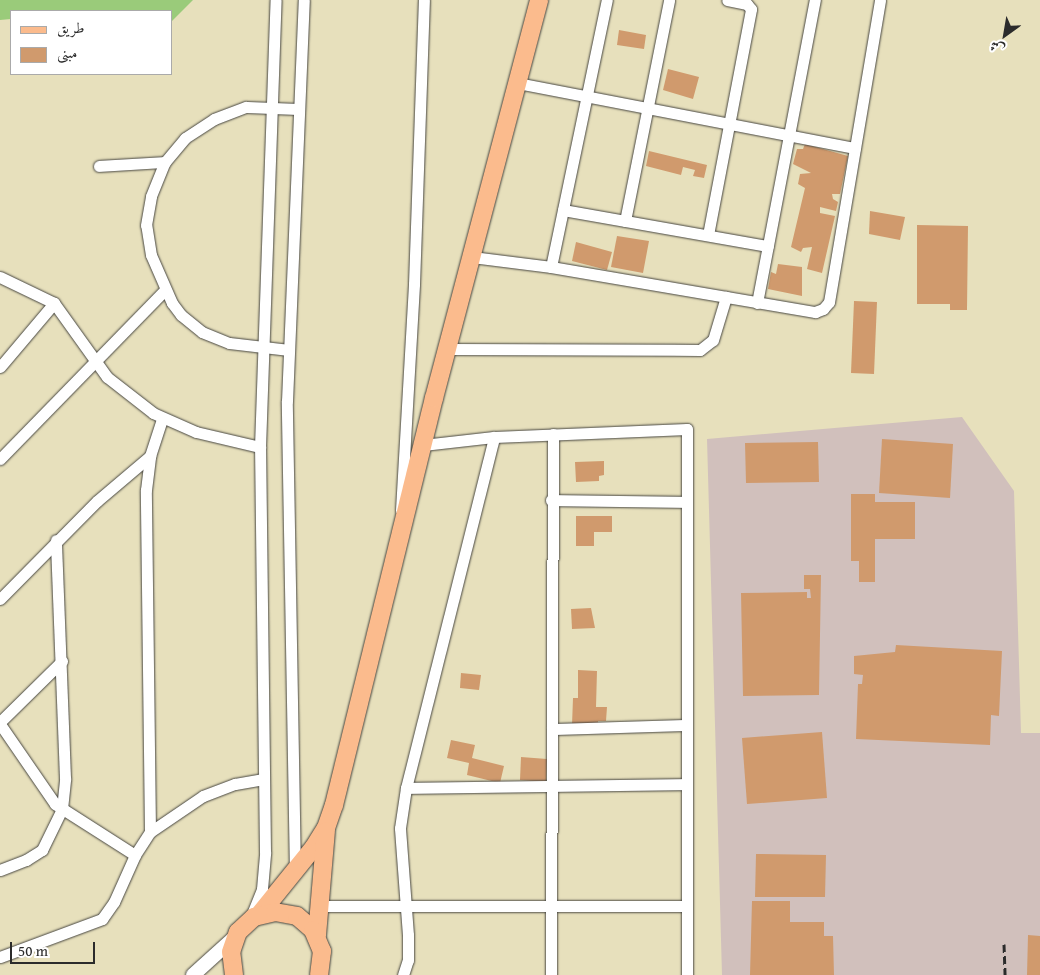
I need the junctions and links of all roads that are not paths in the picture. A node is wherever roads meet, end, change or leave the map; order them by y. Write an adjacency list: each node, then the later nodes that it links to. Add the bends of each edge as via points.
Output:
1 (276, 0): 12 (street)
2 (304, 0): 14 (street)
3 (424, 0): 45 (street, via 414,284 401,480)
4 (538, 0): 10 (main road)
5 (607, 0): 11 (street)
6 (669, 0): 13 (street)
7 (727, 0): 15 (street, via 747,4 751,9)
8 (815, 0): 16 (street)
9 (880, 0): 17 (street)
10 (517, 83): 11 (street); 24 (main road)
11 (587, 95): 13 (street); 20 (street)
12 (272, 107): 14 (street); 18 (street, via 246,107 214,119 185,138); 31 (street)
13 (648, 107): 15 (street); 21 (street)
14 (299, 110): 33 (street)
15 (728, 122): 16 (street); 22 (street)
16 (789, 133): 17 (street); 23 (street)
17 (856, 148): 30 (street, via 826,306 815,312)
18 (165, 162): 19 (street); 27 (street, via 151,196 146,225 151,255)
19 (99, 166)
20 (563, 210): 21 (street); 25 (street)
21 (625, 221): 22 (street)
22 (708, 235): 23 (street)
23 (768, 246): 30 (street)
24 (472, 257): 25 (street); 32 (main road)
25 (551, 267): 28 (street)
26 (1, 279): 29 (street)
27 (165, 290): 31 (street, via 180,315 202,332 229,343); 34 (street)
28 (726, 297): 30 (street); 32 (street, via 713,340 700,350)
29 (54, 303): 34 (street); 35 (street)
30 (757, 303)
31 (263, 347): 33 (street); 40 (street)
32 (448, 349): 39 (main road)
33 (289, 350): 61 (street, via 287,486)
34 (95, 362): 36 (street, via 133,399); 42 (street)
35 (0, 366)
36 (162, 418): 40 (street, via 196,432); 41 (street)
37 (553, 434): 38 (street); 43 (street); 44 (street, via 687,429)
38 (494, 437): 39 (street); 55 (street)
39 (423, 445): 45 (main road)
40 (260, 447): 52 (street)
41 (150, 456): 46 (street); 58 (street, via 146,490)
42 (0, 459)
43 (551, 500): 44 (street); 51 (street)
44 (687, 502): 50 (street)
45 (402, 532): 57 (main road)
46 (56, 540): 47 (street); 48 (street)
47 (0, 599)
48 (62, 661): 49 (street); 56 (street, via 65,778)
49 (0, 723): 56 (street, via 46,793)
50 (687, 725): 51 (street); 53 (street)
51 (552, 729): 54 (street)
52 (264, 779): 58 (street, via 211,792 171,815); 66 (street, via 264,875)
53 (687, 784): 54 (street); 64 (street)
54 (552, 787): 55 (street); 62 (street)
55 (406, 788): 65 (street, via 400,852)
56 (62, 809): 59 (street); 60 (street, via 42,850)
57 (326, 828): 61 (main road); 63 (main road)
58 (150, 832): 59 (street)
59 (135, 855): 69 (street, via 114,902 102,919)
60 (0, 870)
61 (295, 873): 66 (main road)
62 (552, 904): 64 (street); 65 (street); 74 (street)
63 (319, 906): 65 (street); 67 (main road)
64 (687, 906): 75 (street)
65 (406, 908): 73 (street, via 408,960)
66 (254, 918): 67 (main road, via 275,912 291,914 306,922); 68 (main road)
67 (316, 935): 72 (main road, via 322,957)
68 (236, 936): 70 (street); 71 (main road, via 231,957)
69 (0, 957)
70 (193, 975)
71 (234, 975)
72 (319, 975)
73 (403, 975)
74 (551, 975)
75 (687, 975)

